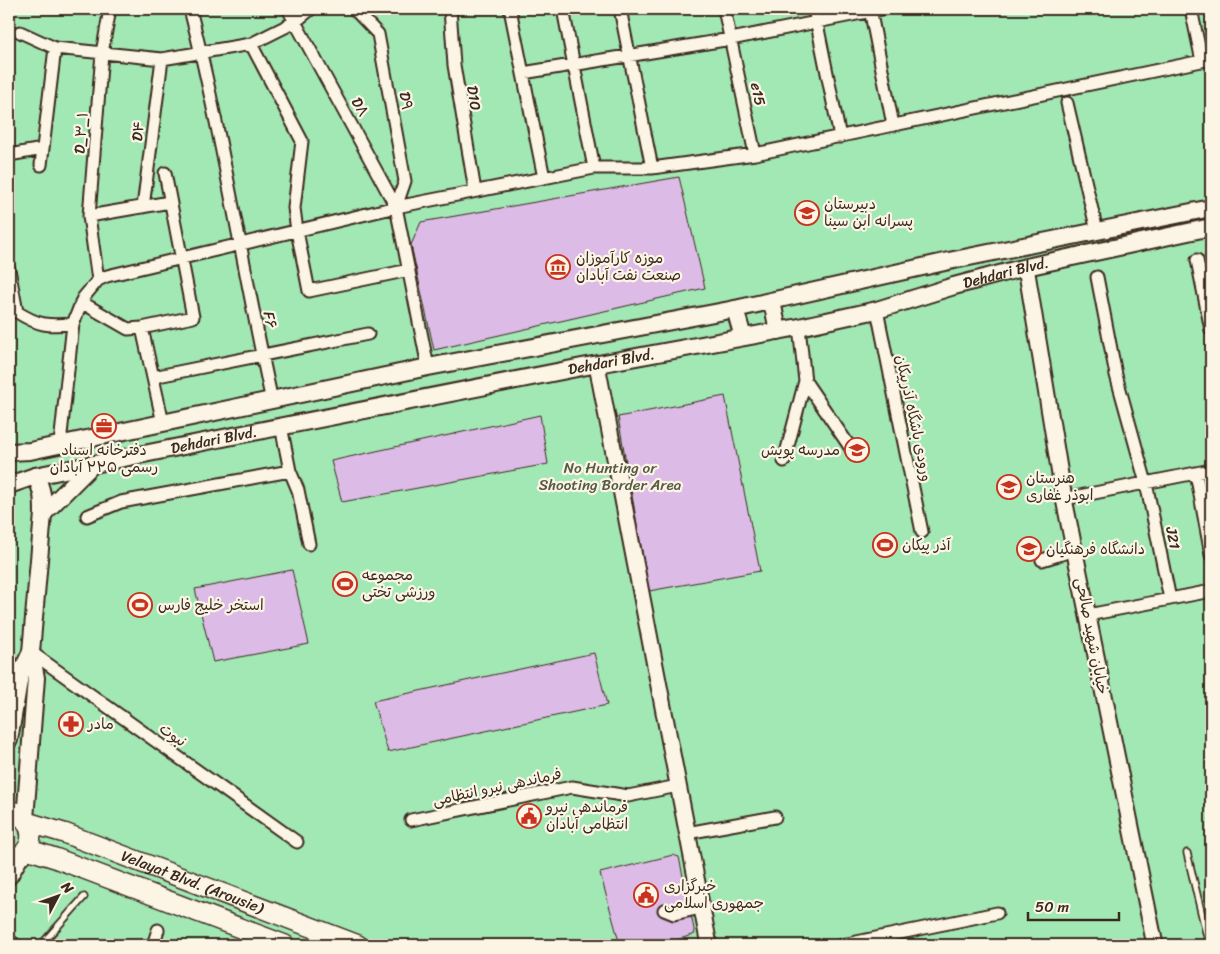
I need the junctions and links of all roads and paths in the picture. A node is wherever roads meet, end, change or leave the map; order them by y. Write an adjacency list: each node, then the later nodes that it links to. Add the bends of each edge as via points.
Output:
1 (110, 9): 21 (street, D_۳_۱)
2 (190, 9): 22 (street, F۶)
3 (288, 9): 15 (street, D۸)
4 (311, 9): 15 (street)
5 (354, 9): 42 (street, D۹, via 378,34 405,181)
6 (450, 9): 39 (street, D10, via 454,65)
7 (510, 9): 27 (street)
8 (563, 9): 26 (street)
9 (620, 9): 23 (street)
10 (724, 9): 18 (street, e15)
11 (814, 9): 16 (street)
12 (882, 9): 14 (street)
13 (1191, 9): 25 (street)
14 (870, 10): 16 (street); 29 (street)
15 (296, 22): 19 (street); 42 (street, D۸)
16 (817, 22): 18 (street); 30 (street)
17 (20, 32): 20 (street)
18 (731, 39): 23 (street); 32 (street, e15)
19 (250, 44): 22 (street); 46 (street, via 302,141 294,208)
20 (55, 48): 21 (street); 31 (street)
21 (102, 53): 24 (street); 44 (street, D_۳_۱)
22 (201, 53): 24 (street); 48 (street, F۶)
23 (629, 55): 26 (street); 36 (street)
24 (162, 59): 41 (street, D۴)
25 (1206, 60): 29 (street)
26 (574, 64): 27 (street); 35 (street)
27 (523, 73): 38 (street)
28 (1067, 103): 47 (street)
29 (894, 126): 30 (street)
30 (840, 137): 32 (street)
31 (43, 149): 33 (street); 34 (street)
32 (755, 154): 36 (street)
33 (9, 155)
34 (41, 165)
35 (594, 168): 36 (street); 38 (street)
36 (652, 168)
37 (165, 173): 40 (street)
38 (544, 178): 39 (street)
39 (475, 191): 42 (street)
40 (170, 202): 41 (street); 49 (street)
41 (143, 207): 44 (street)
42 (396, 207): 46 (street); 53 (street)
43 (1211, 208): 47 (main road, Dehdari Blvd.)
44 (89, 216): 55 (street, D_۳_۱)
45 (1211, 227): 51 (main road, Dehdari Blvd.)
46 (297, 231): 48 (street); 53 (street, via 309,291)
47 (1097, 231): 56 (main road, Dehdari Blvd., via 948,260)
48 (240, 244): 49 (street); 67 (street, F۶)
49 (182, 258): 55 (street); 62 (street, via 193,317)
50 (1197, 260): 63 (street)
51 (1026, 267): 59 (main road, Dehdari Blvd.); 88 (street, خیابان شهید صالحی)
52 (9, 269): 60 (street, via 17,312 33,322 51,326)
53 (409, 270): 69 (street)
54 (1097, 277): 86 (street, J21, via 1116,375)
55 (98, 280): 57 (street)
56 (772, 301): 58 (main road, Dehdari Blvd.); 64 (main road)
57 (81, 302): 60 (street); 62 (street, via 128,329)
58 (735, 309): 66 (main road); 69 (main road, Dehdari Blvd.)
59 (877, 310): 61 (main road, Dehdari Blvd.); 91 (street, ورودی باشگاه آذرپیکان)
60 (73, 324): 77 (street)
61 (799, 327): 64 (main road, Dehdari Blvd.); 71 (street)
62 (142, 328): 70 (street)
63 (1211, 330)
64 (778, 331): 66 (main road, Dehdari Blvd.)
65 (368, 334): 67 (street)
66 (743, 337): 68 (main road, Dehdari Blvd.)
67 (262, 355): 70 (street); 72 (street, F۶)
68 (597, 365): 75 (main road, Dehdari Blvd.); 101 (street)
69 (428, 367): 72 (main road, Dehdari Blvd.)
70 (153, 377): 74 (street)
71 (805, 381): 78 (street); 80 (street)
72 (272, 400): 73 (main road, Dehdari Blvd.)
73 (228, 410): 74 (main road, Dehdari Blvd.); 76 (main road)
74 (163, 423): 77 (main road, Dehdari Blvd.)
75 (281, 426): 76 (main road, Dehdari Blvd.); 83 (street)
76 (233, 436): 81 (main road, Dehdari Blvd.)
77 (60, 444): 79 (main road, Dehdari Blvd.)
78 (852, 450)
79 (9, 452)
80 (784, 461)
81 (93, 464): 85 (main road, Dehdari Blvd.); 89 (main road)
82 (1211, 470): 84 (street)
83 (290, 472): 90 (street, via 121,502); 92 (street, via 298,490)
84 (1196, 473): 86 (street); 94 (street)
85 (35, 476): 87 (main road, Dehdari Blvd.); 89 (main road, via 43,496)
86 (1146, 483): 88 (street); 97 (street, J21)
87 (9, 485)
88 (1064, 500): 93 (street, خیابان شهید صالحی)
89 (43, 514): 99 (main road)
90 (87, 516)
91 (922, 532)
92 (309, 544)
93 (1075, 550): 95 (street); 98 (street, خیابان شهید صالحی)
94 (1211, 555)
95 (1042, 560)
96 (1211, 591): 97 (street)
97 (1170, 599): 98 (street)
98 (1088, 616): 123 (street, خیابان شهید صالحی)
99 (31, 652): 100 (main road, via 20,675); 102 (main road, via 36,678); 106 (street, نبوت)
100 (9, 740)
101 (678, 786): 104 (street, فرماندهی نیرو انتظامی, via 628,796 572,787); 105 (street)
102 (20, 817): 108 (main road, via 31,835); 120 (main road, Velayat Blvd. (Arousie))
103 (776, 817): 105 (street)
104 (411, 820)
105 (687, 833): 111 (street)
106 (297, 842)
107 (1187, 853): 124 (lane)
108 (19, 854): 109 (main road); 119 (main road, Velayat Blvd. (Arousie), via 55,858)
109 (9, 876)
110 (84, 897): 117 (lane)
111 (701, 908): 112 (street, via 674,914); 121 (street)
112 (664, 910)
113 (997, 913): 122 (street)
114 (158, 930): 118 (street)
115 (9, 940): 116 (street)
116 (16, 945)
117 (42, 945)
118 (153, 945)
119 (285, 945)
120 (358, 945)
121 (709, 945)
122 (842, 945)
123 (1155, 945)
124 (1209, 945)

